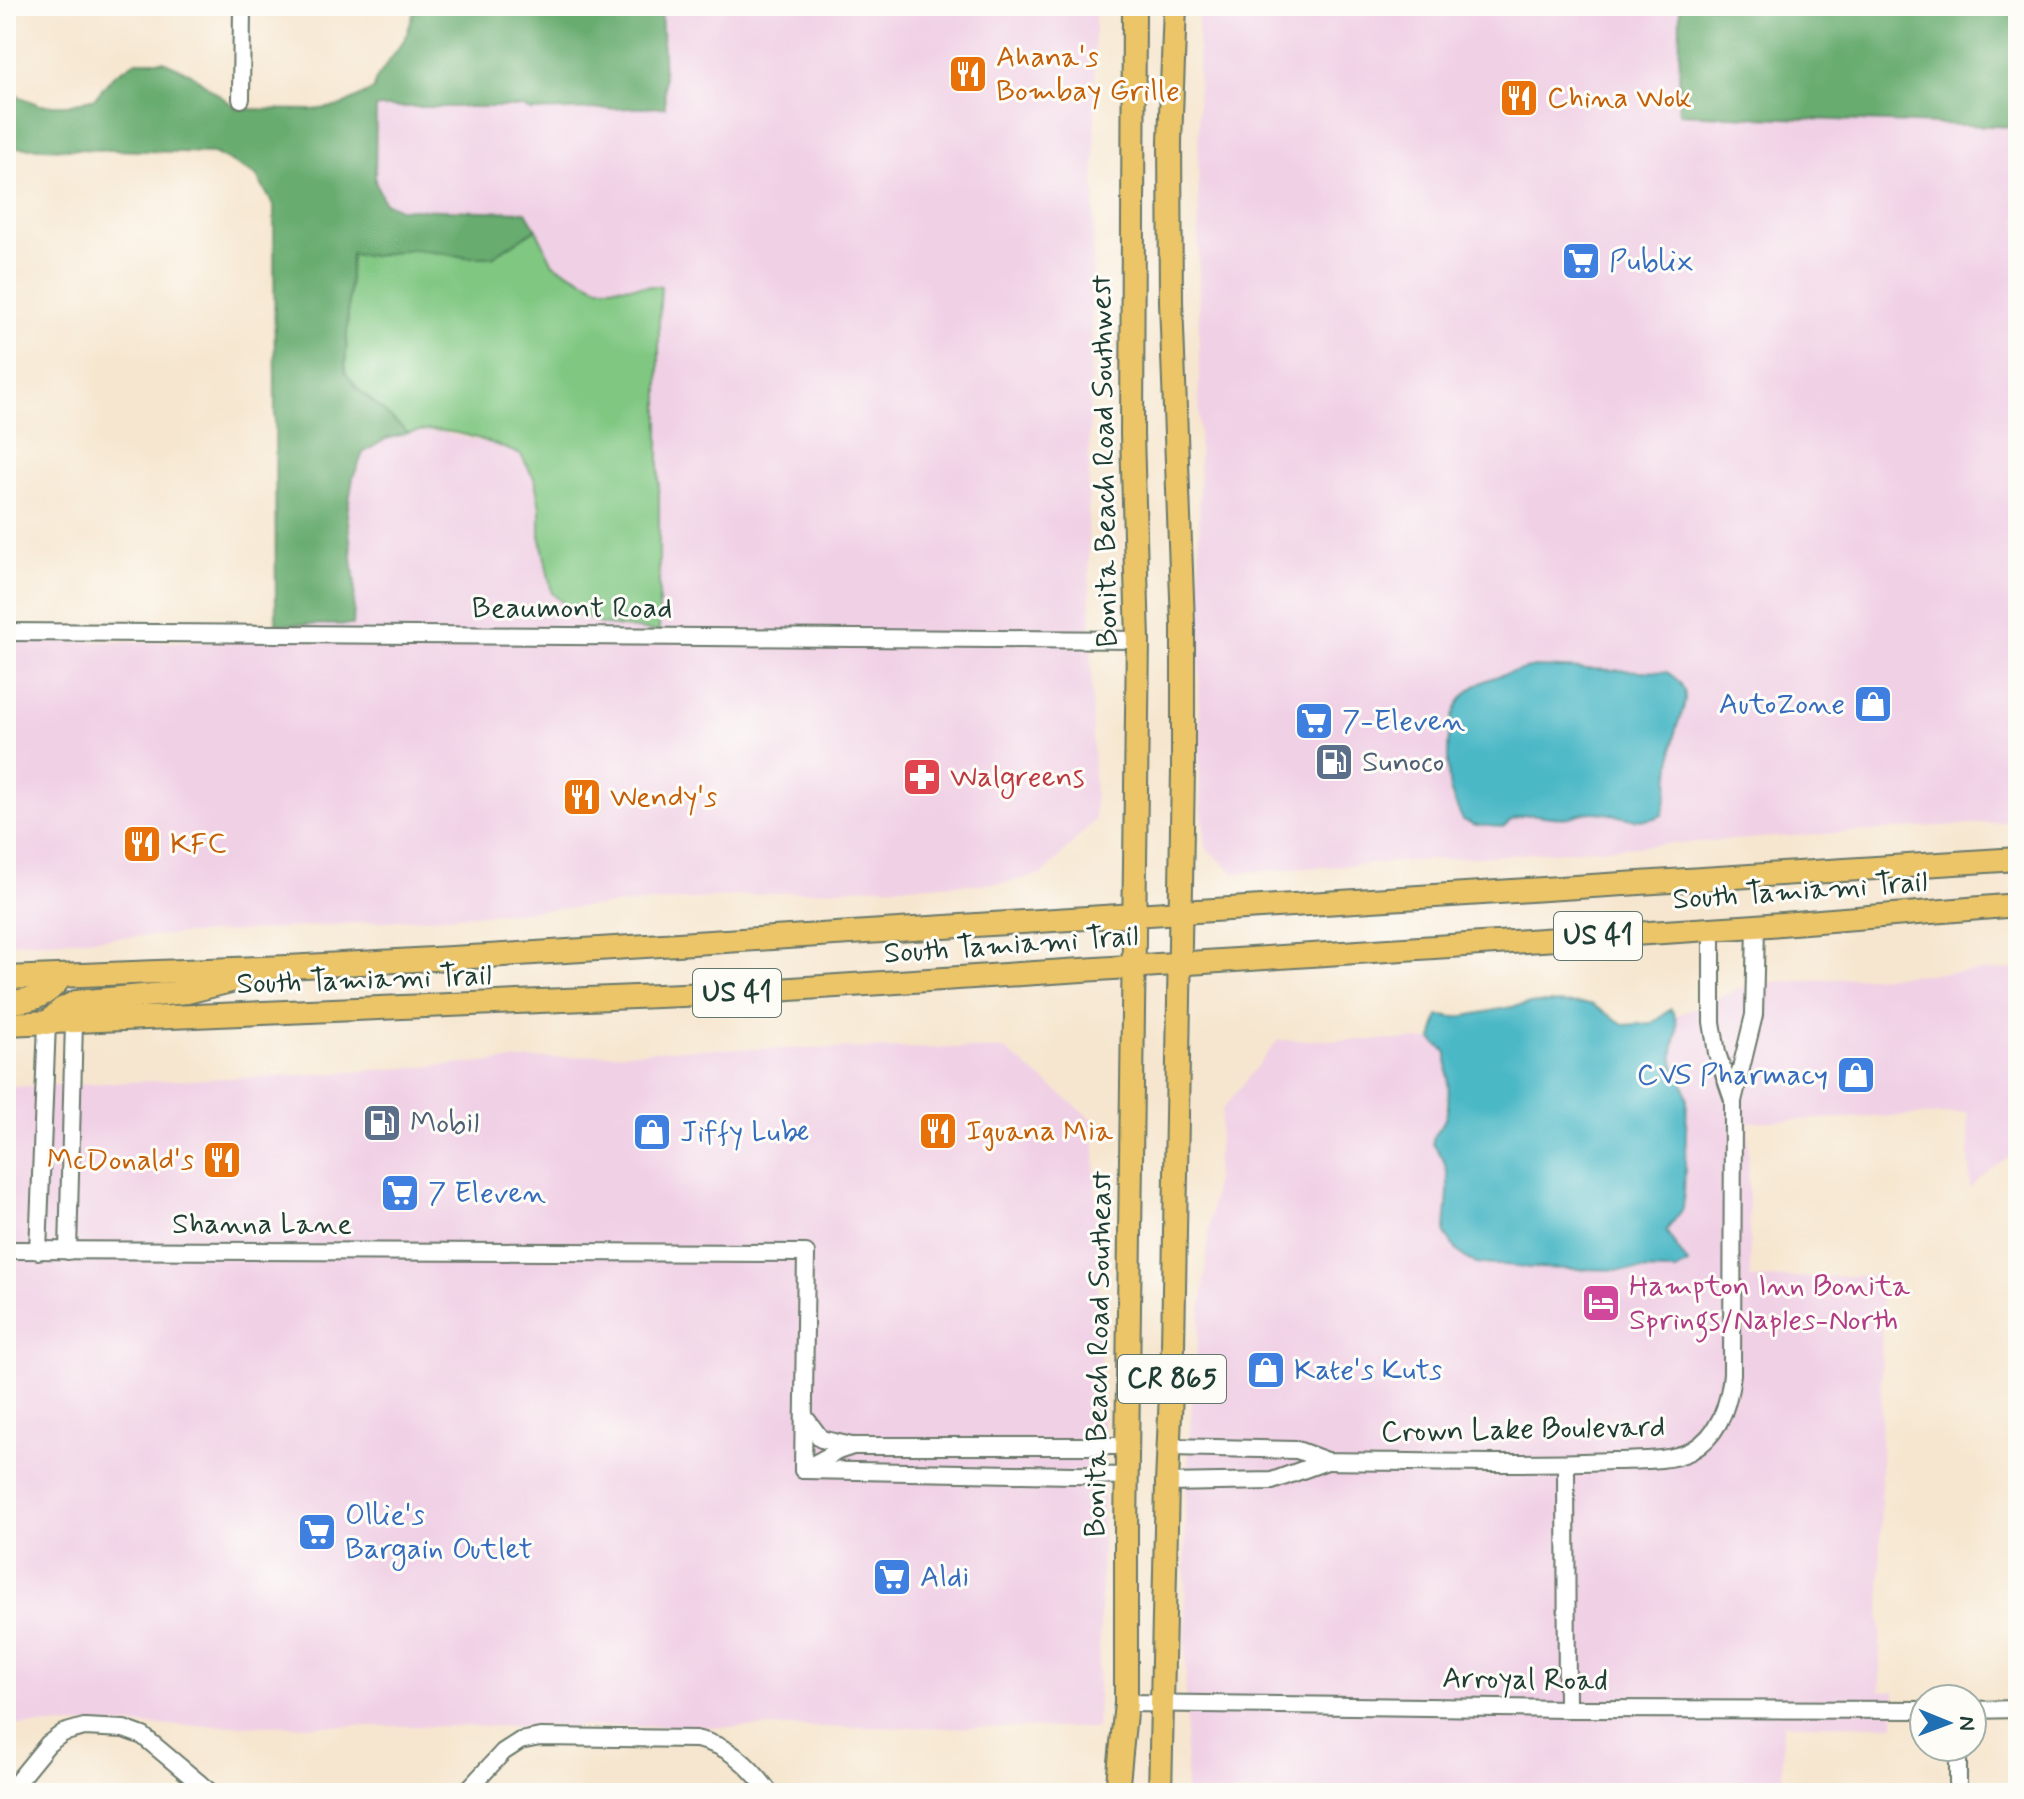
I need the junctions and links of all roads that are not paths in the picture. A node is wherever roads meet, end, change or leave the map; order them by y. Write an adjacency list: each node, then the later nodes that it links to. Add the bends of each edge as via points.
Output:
1 (242, 6): 6 (street)
2 (1134, 6): 4 (main road, Bonita Beach Road Southwest / CR 865)
3 (1175, 6): 5 (main road, CR 865)
4 (1134, 94): 5 (main road); 8 (main road, Bonita Beach Road Southwest / CR 865, via 1132,434)
5 (1171, 97): 11 (main road, CR 865, via 1171,301 1183,624)
6 (241, 99)
7 (6, 632): 8 (street, Beaumont Road)
8 (1138, 640): 12 (main road, Bonita Beach Road Southwest / CR 865)
9 (2018, 859): 11 (main road, South Tamiami Trail / US 41)
10 (2018, 905): 13 (main road, South Tamiami Trail / US 41)
11 (1178, 911): 12 (main road, South Tamiami Trail / US 41); 15 (main road, CR 865)
12 (1133, 915): 16 (main road, South Tamiami Trail / US 41); 17 (main road, Bonita Beach Road Southeast / CR 865)
13 (1756, 926): 14 (main road, South Tamiami Trail / US 41); 24 (street, Crown Lake Boulevard, via 1754,1015)
14 (1712, 929): 15 (main road, South Tamiami Trail / US 41); 24 (street, Crown Lake Boulevard, via 1712,1022)
15 (1179, 964): 17 (main road, South Tamiami Trail / US 41); 31 (main road, CR 865)
16 (287, 967): 18 (main road, South Tamiami Trail / US 41); 22 (main road, via 187,992 76,1002)
17 (1134, 968): 21 (main road, South Tamiami Trail / US 41, via 713,994); 30 (main road, Bonita Beach Road Southeast / CR 865)
18 (61, 977): 19 (main road, South Tamiami Trail / US 41); 20 (main road, via 40,997)
19 (6, 978)
20 (6, 1002)
21 (74, 1022): 22 (main road, South Tamiami Trail / US 41); 27 (street)
22 (47, 1023): 23 (main road, South Tamiami Trail / US 41); 26 (street)
23 (6, 1024)
24 (1733, 1101): 33 (street, Crown Lake Boulevard, via 1732,1374 1723,1416 1711,1436 1691,1451 1668,1458)
25 (6, 1250): 26 (street, Shanna Lane)
26 (38, 1251): 27 (street, Shanna Lane)
27 (68, 1251): 28 (street, Shanna Lane, via 806,1253)
28 (803, 1415): 29 (street, via 821,1439); 34 (street)
29 (853, 1446): 30 (street); 34 (street)
30 (1127, 1446): 35 (main road, Bonita Beach Road Southeast / CR 865)
31 (1170, 1447): 32 (street, Crown Lake Boulevard, via 1297,1450); 36 (main road, CR 865)
32 (1327, 1461): 33 (street, Crown Lake Boulevard); 36 (street, Crown Lake Boulevard, via 1272,1481)
33 (1566, 1463): 39 (street)
34 (803, 1470): 35 (street)
35 (1127, 1476): 37 (main road, Bonita Beach Road Southeast / CR 865)
36 (1167, 1483): 38 (main road, CR 865)
37 (1126, 1703): 38 (street, Arroyal Road); 48 (main road, Bonita Beach Road Southeast / CR 865)
38 (1161, 1703): 39 (street, Arroyal Road); 49 (main road, CR 865)
39 (1567, 1709): 41 (street, Arroyal Road)
40 (2018, 1709): 42 (street)
41 (1908, 1710)
42 (1988, 1710)
43 (1958, 1763): 50 (street)
44 (8, 1793): 45 (street, via 48,1744 84,1727 124,1729 143,1736)
45 (211, 1793)
46 (465, 1793): 47 (street, via 503,1752 540,1737 715,1742)
47 (770, 1793)
48 (1117, 1793)
49 (1160, 1793)
50 (1958, 1793)

